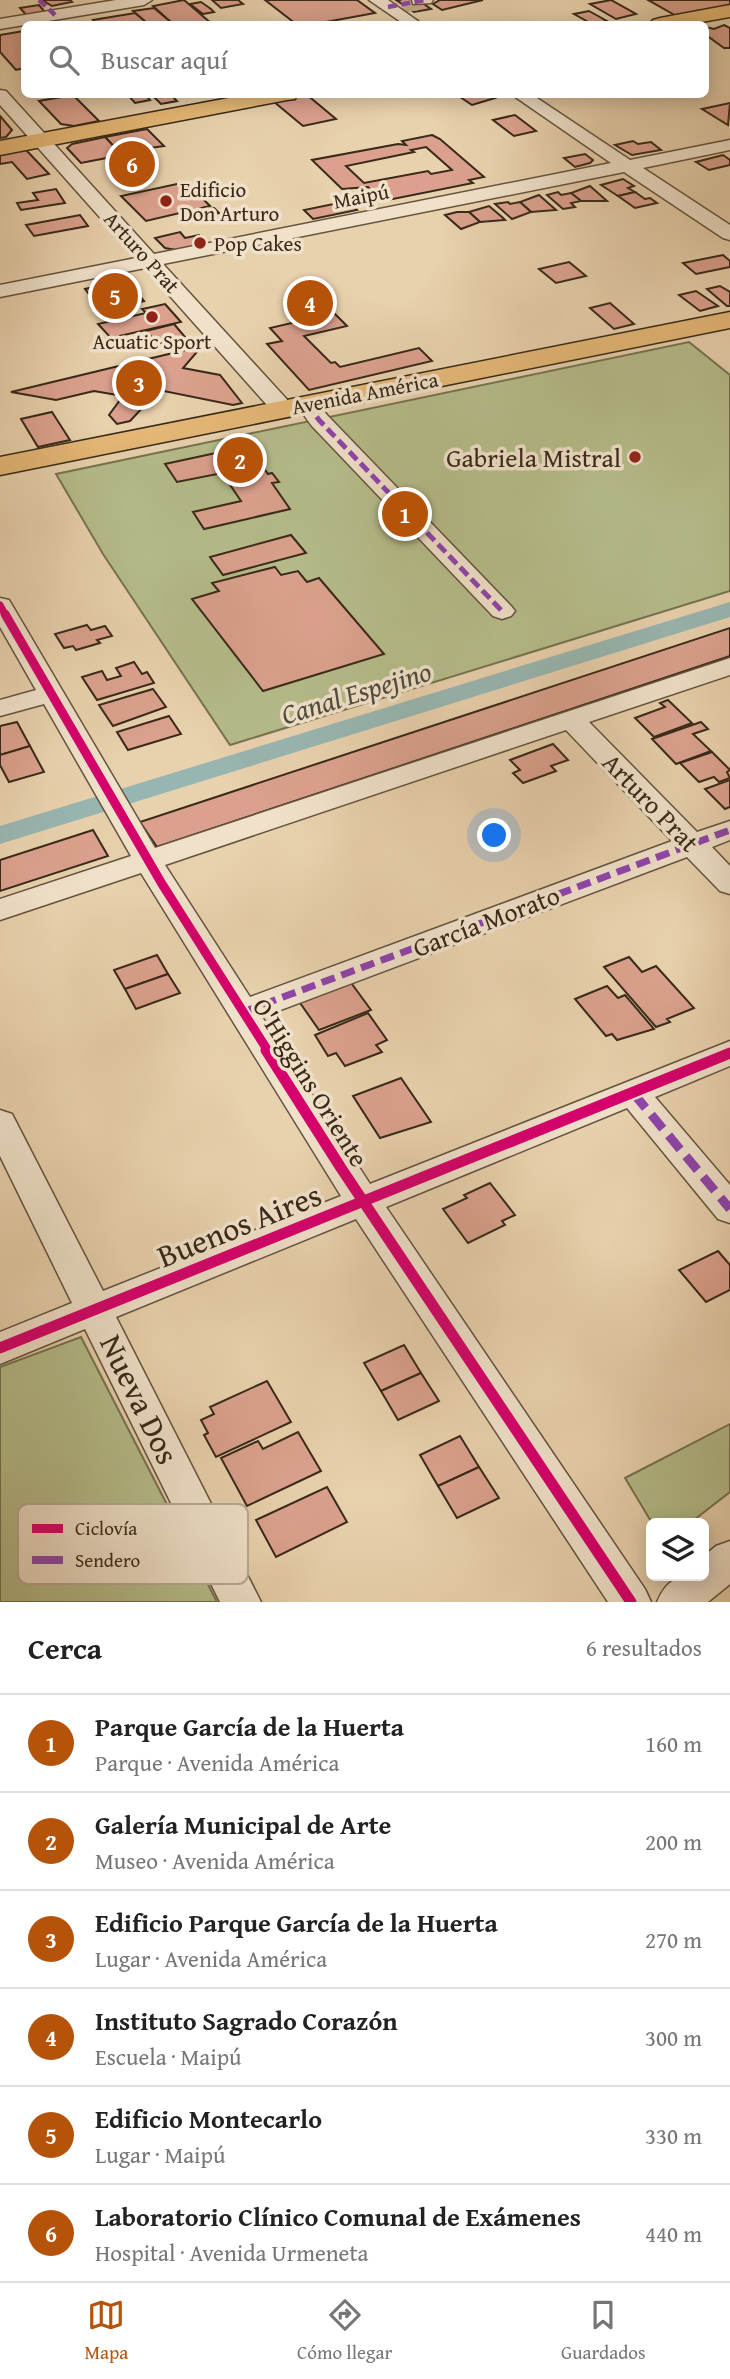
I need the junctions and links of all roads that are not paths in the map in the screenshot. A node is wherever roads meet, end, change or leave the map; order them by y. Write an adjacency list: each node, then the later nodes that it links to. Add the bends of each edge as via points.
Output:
1 (39, 0): 5 (street)
2 (144, 0): 5 (street)
3 (389, 4): 6 (street)
4 (730, 11): 7 (main road)
5 (55, 15): 8 (street)
6 (410, 21)
7 (676, 21)
8 (0, 24)
9 (0, 95): 12 (street, Arturo Prat)
10 (266, 98): 12 (main road)
11 (525, 98): 15 (street)
12 (43, 141): 14 (main road); 17 (street, Arturo Prat)
13 (730, 145): 15 (street, Maipú)
14 (0, 148)
15 (626, 165): 16 (street); 17 (street, Maipú)
16 (730, 234)
17 (150, 261): 18 (street, Maipú); 20 (street, Arturo Prat)
18 (0, 291)
19 (730, 320): 20 (main road, Avenida América)
20 (295, 407): 21 (main road, Avenida América); 23 (street, Arturo Prat, via 319,420)
21 (0, 466)
22 (0, 605): 25 (street, O'Higgins Oriente)
23 (502, 611)
24 (730, 666): 27 (street)
25 (51, 694): 26 (street); 30 (street, O'Higgins Oriente)
26 (0, 708)
27 (572, 720): 29 (street, Arturo Prat); 30 (street)
28 (730, 830): 29 (street, García Morato)
29 (692, 844): 31 (street, Arturo Prat); 33 (street, García Morato)
30 (148, 861): 32 (street); 33 (street, O'Higgins Oriente)
31 (730, 884)
32 (0, 910)
33 (243, 1012): 37 (street, O'Higgins Oriente)
34 (730, 1053): 35 (street, Buenos Aires)
35 (634, 1094): 37 (street, Buenos Aires); 38 (street)
36 (0, 1123): 39 (street, Nueva Dos)
37 (362, 1202): 39 (street, Buenos Aires); 45 (street, O'Higgins Oriente)
38 (730, 1209)
39 (96, 1309): 40 (street, Buenos Aires); 41 (street, Nueva Dos)
40 (0, 1348)
41 (193, 1504)
42 (730, 1559): 46 (street)
43 (232, 1584): 44 (street, Nueva Dos)
44 (241, 1602)
45 (631, 1602)
46 (677, 1602)

